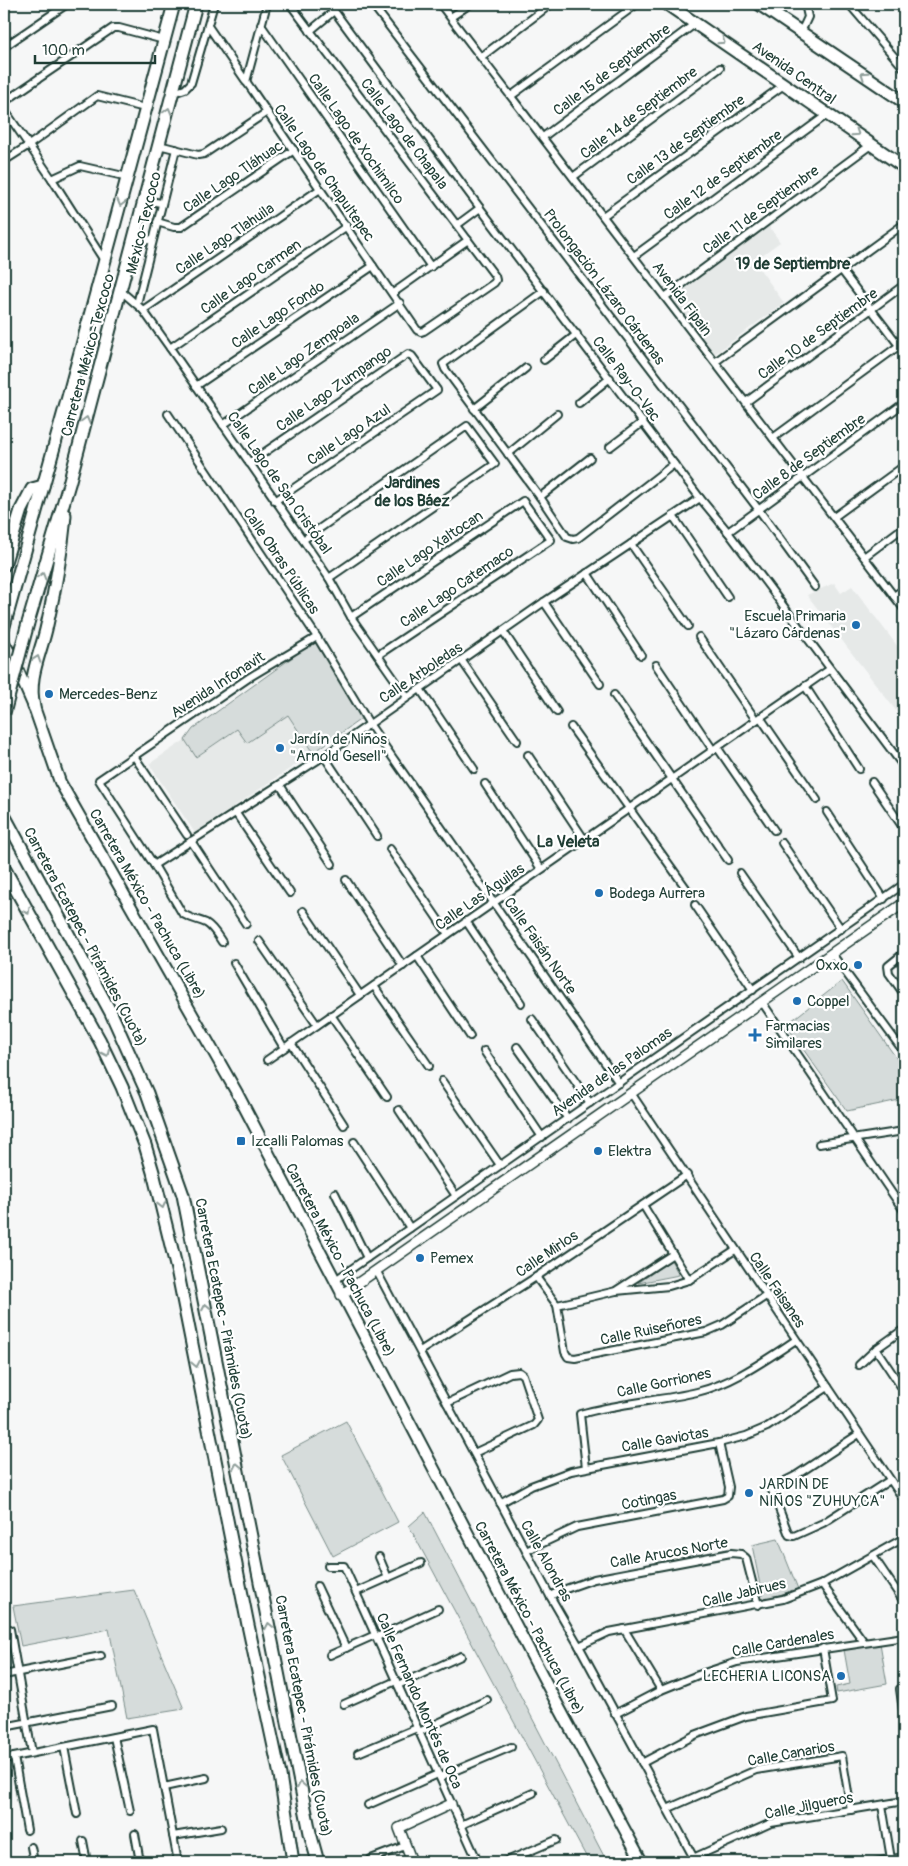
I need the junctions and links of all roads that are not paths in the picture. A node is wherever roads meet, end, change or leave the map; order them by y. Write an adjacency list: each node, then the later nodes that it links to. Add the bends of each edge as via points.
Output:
1 (68, 4): 25 (street)
2 (174, 4): 24 (highway, Carretera México-Texcoco)
3 (196, 4): 31 (highway, Carretera México-Texcoco)
4 (214, 4): 21 (street)
5 (267, 4): 20 (street)
6 (290, 4): 22 (street, Calle Lago de Chapala)
7 (329, 4): 17 (street, Calle Ray-O-Vac)
8 (372, 4): 109 (street, Prolongación Lázaro Cárdenas)
9 (440, 4): 18 (street, Avenida Fipain)
10 (470, 4): 18 (street)
11 (551, 4): 26 (street)
12 (637, 4): 32 (street)
13 (667, 4): 19 (highway, Avenida Central)
14 (759, 4): 23 (highway)
15 (805, 4): 23 (street, via 808,17)
16 (849, 4): 28 (street)
17 (334, 11): 22 (street); 54 (street, Calle Ray-O-Vac)
18 (451, 17): 26 (street, Avenida Fipain)
19 (696, 23): 30 (highway, Avenida Central, one-way to 30); 39 (street, Calle 15 de Septiembre)
20 (262, 25): 29 (street); 66 (street, Calle Lago de Xochimilco)
21 (208, 26): 29 (street, Calle Lago de Chapultepec); 31 (street, via 191,83 185,89)
22 (310, 30): 58 (street, Calle Lago de Chapala)
23 (802, 32): 34 (highway, one-way to 23)
24 (164, 40): 33 (street, via 113,28); 35 (highway, Carretera México-Texcoco)
25 (4, 47)
26 (481, 57): 32 (street, Avenida Fipain)
27 (720, 68): 49 (street, Calle 14 de Septiembre)
28 (904, 68)
29 (246, 82): 37 (street, Calle Lago de Chapultepec)
30 (785, 84): 38 (highway, Avenida Central); 55 (street, Calle 13 de Septiembre)
31 (172, 93): 42 (highway, Carretera México-Texcoco, one-way to 31)
32 (511, 96): 39 (street, Avenida Fipain)
33 (4, 102)
34 (904, 102)
35 (145, 108): 41 (street, via 97,96); 48 (highway, Carretera México-Texcoco)
36 (4, 109): 41 (street)
37 (267, 112): 43 (street, via 204,154); 44 (street, Calle Lago de Chapultepec)
38 (828, 114): 40 (highway, Avenida Central, one-way to 40); 63 (street, Calle 12 de Septiembre)
39 (543, 137): 49 (street, Avenida Fipain)
40 (872, 144): 47 (highway, Avenida Central); 72 (street, Calle 11 de Septiembre)
41 (29, 145): 46 (street); 50 (street)
42 (159, 145): 43 (street); 52 (highway, Carretera México-Texcoco)
43 (176, 149): 53 (street, México-Texcoco)
44 (294, 150): 51 (street, Calle Lago de Chapultepec); 56 (street, Calle Lago Tláhuac, via 181,227)
45 (4, 152): 46 (street)
46 (6, 160)
47 (904, 167)
48 (128, 177): 50 (street, via 80,166); 64 (highway, Carretera México-Texcoco, one-way to 64)
49 (573, 177): 55 (street, Avenida Fipain)
50 (52, 179): 64 (street)
51 (320, 189): 59 (street, Calle Lago de Chapultepec); 75 (street, Calle Lago Tlahuila)
52 (144, 200): 53 (street); 62 (highway, Carretera México-Texcoco)
53 (161, 203): 56 (street, México-Texcoco)
54 (480, 208): 58 (street); 69 (street, Calle Ray-O-Vac)
55 (603, 216): 63 (street, Avenida Fipain)
56 (157, 222): 60 (street, México-Texcoco)
57 (904, 224): 67 (street)
58 (457, 225): 61 (street, Calle Lago de Chapala)
59 (347, 226): 65 (street, Calle Lago de Chapultepec); 80 (street, Calle Lago Carmen)
60 (152, 239): 62 (street); 74 (street, México-Texcoco)
61 (468, 240): 66 (street); 77 (street, Calle Lago de Chapala, via 496,280)
62 (133, 244): 70 (highway, Carretera México-Texcoco)
63 (634, 256): 72 (street, Avenida Fipain)
64 (105, 262): 104 (highway, Carretera México-Texcoco)
65 (374, 266): 71 (street, Calle Lago de Chapultepec); 87 (street, Calle Lago Fondo)
66 (431, 267): 71 (street)
67 (842, 271): 76 (street); 84 (street)
68 (904, 285): 76 (street, Calle 10 de Septiembre)
69 (544, 291): 78 (street, Calle Ray-O-Vac); 91 (street, via 443,364)
70 (121, 292): 74 (street, Calle Lago de San Cristóbal); 105 (highway, Carretera México-Texcoco, one-way to 70)
71 (393, 294): 73 (street, Calle Lago de Chapultepec)
72 (665, 297): 84 (street, Avenida Fipain)
73 (400, 303): 77 (street, Calle Lago de Chapultepec); 95 (street, Calle Lago Zempoala)
74 (137, 304): 75 (street, Calle Lago de San Cristóbal)
75 (143, 310): 80 (street, Calle Lago de San Cristóbal)
76 (872, 310): 79 (street); 88 (street, Calle 10 de Septiembre)
77 (421, 332)
78 (576, 334): 83 (street); 86 (street, Calle Ray-O-Vac)
79 (902, 344): 81 (street); 96 (street)
80 (170, 348): 87 (street, Calle Lago de San Cristóbal)
81 (904, 352)
82 (408, 354): 100 (street, Calle Lago Zumpango); 108 (street, Calle Lago Azul, via 438,390)
83 (544, 360)
84 (715, 362): 88 (street, Avenida Fipain)
85 (526, 368): 91 (street)
86 (610, 378): 89 (street); 94 (street, Calle Ray-O-Vac)
87 (196, 386): 95 (street, Calle Lago de San Cristóbal)
88 (746, 402): 96 (street, Avenida Fipain)
89 (578, 403)
90 (904, 404): 103 (street, Calle 8 de Septiembre)
91 (474, 409): 98 (street)
92 (168, 414): 132 (street, Calle Obras Públicas)
93 (557, 414): 98 (street)
94 (643, 422): 97 (street); 101 (street, Calle Ray-O-Vac)
95 (223, 425): 100 (street, Calle Lago de San Cristóbal)
96 (773, 438): 103 (street, Avenida Fipain)
97 (610, 447)
98 (508, 454): 106 (street)
99 (590, 458): 106 (street)
100 (249, 463): 108 (street, Calle Lago de San Cristóbal)
101 (674, 464): 106 (street, via 578,538 568,537); 107 (street, Calle Ray-O-Vac)
102 (904, 466): 111 (street)
103 (802, 476): 109 (street, Calle 8 de Septiembre); 111 (street, Avenida Fipain)
104 (43, 486): 118 (highway, via 32,489 24,501); 128 (highway, Carretera México-Texcoco)
105 (66, 495): 144 (highway, one-way to 105, via 32,674 47,624 59,563); 145 (highway, Carretera México-Texcoco, one-way to 105, bridge)
106 (540, 496)
107 (700, 498): 110 (street, Calle Arboledas); 113 (street, Calle Ray-O-Vac)
108 (275, 501): 114 (street, Calle Lago de San Cristóbal)
109 (759, 510): 113 (street, Calle 8 de Septiembre); 121 (street, Prolongación Lázaro Cárdenas)
110 (673, 516): 116 (street, Calle Arboledas); 124 (street)
111 (834, 517): 117 (street, Avenida Fipain)
112 (904, 527): 117 (street)
113 (728, 532): 138 (street, Calle Ray-O-Vac)
114 (303, 540): 120 (street, Calle Lago de San Cristóbal); 120 (street, via 467,426 495,464)
115 (551, 540): 127 (street, Calle Lago Xaltocan, via 523,501); 134 (street, Calle Lago Catemaco)
116 (631, 544): 119 (street, Calle Arboledas); 129 (street)
117 (864, 556): 123 (street, Avenida Fipain)
118 (4, 565)
119 (587, 573): 125 (street, Calle Arboledas); 135 (street)
120 (329, 578): 127 (street, Calle Lago de San Cristóbal)
121 (815, 587)
122 (904, 589): 123 (street)
123 (894, 596): 126 (street, Avenida Fipain)
124 (728, 597)
125 (544, 602): 130 (street, Calle Arboledas); 139 (street)
126 (904, 609)
127 (351, 617): 134 (street, Calle Lago de San Cristóbal)
128 (4, 626)
129 (688, 626)
130 (503, 631): 136 (street, Calle Arboledas); 146 (street)
131 (699, 636): 147 (street)
132 (317, 637): 148 (street, Calle Obras Públicas); 152 (street, Avenida Infonavit, via 250,677)
133 (4, 643): 144 (main road, Carretera México - Pachuca (Libre))
134 (378, 655): 143 (street, Calle Lago de San Cristóbal)
135 (640, 655)
136 (462, 661): 141 (street, Calle Arboledas); 150 (street)
137 (656, 665): 151 (street)
138 (830, 669): 140 (street, Calle Las Águilas); 155 (street, Calle Ray-O-Vac)
139 (600, 684)
140 (805, 686): 147 (street, Calle Las Águilas); 157 (street)
141 (420, 689): 143 (street, Calle Arboledas); 156 (street)
142 (614, 695): 158 (street)
143 (407, 697): 148 (street, Calle Arboledas)
144 (34, 707): 244 (main road, Carretera México - Pachuca (Libre), via 60,782 237,1093)
145 (4, 712)
146 (557, 712)
147 (758, 718): 151 (street, Calle Las Águilas); 162 (street)
148 (370, 724): 153 (street, Calle Arboledas); 185 (street, Calle Faisán Norte)
149 (571, 727): 163 (street)
150 (516, 741)
151 (715, 748): 158 (street, Calle Las Águilas); 168 (street)
152 (134, 756): 170 (street); 176 (street, Avenida Infonavit, via 99,780)
153 (324, 756): 161 (street, Calle Arboledas); 169 (street)
154 (528, 756): 171 (street)
155 (904, 767)
156 (474, 769)
157 (859, 769)
158 (671, 779): 163 (street, Calle Las Águilas); 174 (street)
159 (872, 782): 167 (street)
160 (485, 784): 178 (street)
161 (280, 785): 164 (street, Calle Arboledas); 175 (street)
162 (817, 800)
163 (629, 807): 171 (street, Calle Las Águilas); 182 (street)
164 (235, 812): 170 (street, Calle Arboledas); 183 (street)
165 (827, 812): 184 (street)
166 (4, 815): 340 (highway, Carretera Ecatepec - Pirámides (Cuota), one-way to 166, via 183,1195 147,1093 111,1013)
167 (904, 829)
168 (774, 830)
169 (377, 836)
170 (189, 838): 176 (street, Calle Arboledas); 190 (street)
171 (584, 839): 178 (street, Calle Las Águilas)
172 (782, 843): 191 (street)
173 (390, 849): 192 (street)
174 (728, 860)
175 (332, 864)
176 (154, 865): 194 (street, via 182,914 206,923)
177 (4, 868): 339 (highway, one-way to 339, via 100,1042 125,1095 153,1172 178,1274 280,1775)
178 (541, 869): 185 (street, Calle Las Águilas)
179 (740, 873): 198 (street)
180 (346, 880): 200 (street)
181 (904, 884): 184 (street, Avenida de las Palomas)
182 (686, 888)
183 (290, 893)
184 (884, 899): 191 (street, Avenida de las Palomas)
185 (494, 902): 189 (street, Calle Las Águilas); 219 (street, Calle Faisán Norte)
186 (904, 903): 196 (main road, Avenida de las Palomas)
187 (695, 905): 202 (street)
188 (303, 910): 204 (street)
189 (466, 921): 192 (street, Calle Las Águilas); 206 (street)
190 (246, 924)
191 (841, 929): 198 (street, Avenida de las Palomas)
192 (448, 934): 197 (street, Calle Las Águilas)
193 (259, 941): 209 (street)
194 (222, 942)
195 (904, 952): 203 (street, via 888,966 888,973)
196 (832, 954): 205 (main road, Avenida de las Palomas); 215 (street)
197 (417, 956): 200 (street, Calle Las Águilas); 210 (street)
198 (799, 958): 202 (street, Avenida de las Palomas)
199 (234, 963): 213 (street)
200 (403, 966): 201 (street, Calle Las Águilas)
201 (374, 986): 204 (street, Calle Las Águilas); 217 (street)
202 (753, 990): 219 (street, Avenida de las Palomas)
203 (904, 994)
204 (360, 995): 207 (street, Calle Las Águilas)
205 (762, 1002): 220 (main road, Avenida de las Palomas); 228 (street)
206 (521, 1003)
207 (331, 1015): 209 (street, Calle Las Águilas); 221 (street)
208 (532, 1019): 222 (street)
209 (317, 1025): 211 (street, Calle Las Águilas)
210 (470, 1036)
211 (291, 1043): 213 (street, Calle Las Águilas); 225 (street)
212 (518, 1047): 224 (street)
213 (284, 1048): 216 (street, Calle Las Águilas)
214 (484, 1051): 227 (street)
215 (904, 1052)
216 (267, 1060)
217 (429, 1066)
218 (442, 1082): 231 (street)
219 (620, 1083): 222 (street, Avenida de las Palomas)
220 (631, 1094): 232 (street, Calle Faisanes); 241 (main road, Avenida de las Palomas)
221 (388, 1097)
222 (590, 1103): 224 (street, Avenida de las Palomas)
223 (399, 1110): 234 (street)
224 (568, 1119): 227 (street, Avenida de las Palomas)
225 (344, 1126)
226 (904, 1130): 228 (street)
227 (542, 1137): 231 (street, Avenida de las Palomas)
228 (855, 1138): 230 (street); 236 (street)
229 (354, 1142): 237 (street)
230 (819, 1144)
231 (500, 1165): 234 (street, Avenida de las Palomas)
232 (686, 1175): 235 (street, Calle Mirlos); 238 (street, Calle Faisanes)
233 (335, 1193): 240 (street)
234 (456, 1196): 237 (street, Avenida de las Palomas)
235 (643, 1205): 239 (street); 242 (street, Calle Mirlos)
236 (904, 1211)
237 (410, 1228): 240 (street, Avenida de las Palomas)
238 (735, 1250): 243 (street); 247 (street, Calle Faisanes)
239 (673, 1254): 243 (street); 245 (street)
240 (368, 1258): 244 (street, Avenida de las Palomas)
241 (376, 1270): 246 (main road, Avenida de las Palomas); 252 (street, Calle Alondras)
242 (536, 1277): 248 (street); 252 (street, Calle Mirlos)
243 (689, 1280): 245 (street, via 669,1286)
244 (334, 1281): 246 (main road, Carretera México - Pachuca (Libre))
245 (616, 1291): 248 (street)
246 (341, 1295): 344 (main road, Carretera México - Pachuca (Libre))
247 (766, 1296): 248 (street, Calle Ruiseñores, via 706,1332 575,1358 568,1357 565,1352); 250 (street, Calle Faisanes)
248 (557, 1305)
249 (904, 1328): 251 (street)
250 (796, 1340): 254 (street, Calle Faisanes); 260 (street, Calle Gorriones, via 746,1372 698,1392 580,1414)
251 (876, 1349): 253 (street); 255 (street)
252 (420, 1351): 256 (street, Calle Alondras)
253 (859, 1365)
254 (828, 1388): 257 (street, Calle Faisanes); 258 (street, Calle Gaviotas, via 767,1427)
255 (904, 1391)
256 (447, 1403): 259 (street, Calle Alondras); 259 (street, via 510,1373 523,1375 538,1420 534,1425)
257 (859, 1434): 261 (street, Calle Faisanes); 261 (street, via 771,1488 789,1535 794,1536 823,1523)
258 (719, 1443): 260 (street, Calle Gaviotas); 265 (street, Cotingas, via 729,1487 728,1496 723,1499 577,1527)
259 (474, 1453): 263 (street, Calle Alondras)
260 (586, 1468): 263 (street, Calle Gaviotas, via 549,1479)
261 (890, 1480): 262 (street, Calle Faisanes)
262 (904, 1500)
263 (500, 1503): 265 (street, Calle Alondras)
264 (904, 1538): 266 (street, Calle Jabirues)
265 (526, 1551): 274 (street, Calle Alondras)
266 (873, 1556): 271 (street, Calle Jabirues); 275 (street)
267 (379, 1557): 270 (street)
268 (421, 1563): 270 (street)
269 (328, 1566): 273 (street, Calle Fernando Montés de Oca, via 344,1566)
270 (388, 1578): 273 (street)
271 (822, 1584): 276 (street, Calle Jabirues); 282 (street)
272 (317, 1586): 284 (street)
273 (356, 1592): 280 (street, Calle Fernando Montés de Oca)
274 (550, 1596): 276 (street, Calle Arucos Norte, via 594,1579 731,1552 746,1558); 283 (street, Calle Alondras)
275 (904, 1602)
276 (758, 1605): 279 (street, Calle Jabirues)
277 (438, 1609): 280 (street)
278 (10, 1629): 289 (street)
279 (624, 1629): 283 (street, Calle Jabirues); 293 (street)
280 (376, 1636): 284 (street); 291 (street, Calle Fernando Montés de Oca)
281 (904, 1637): 282 (street, Calle Cardenales)
282 (864, 1642): 285 (street, Calle Cardenales)
283 (579, 1646): 297 (street, Calle Alondras)
284 (346, 1648): 286 (street)
285 (823, 1648): 293 (street, Calle Cardenales, via 737,1662); 309 (street, via 832,1700 746,1716 695,1735)
286 (330, 1655)
287 (101, 1656): 289 (street)
288 (461, 1656): 291 (street)
289 (18, 1673): 290 (street); 299 (street)
290 (4, 1675)
291 (397, 1683): 295 (street); 301 (street, Calle Fernando Montés de Oca)
292 (904, 1688): 298 (street, via 900,1689)
293 (661, 1690): 297 (street, Calle Cardenales)
294 (487, 1700): 301 (street)
295 (344, 1704)
296 (112, 1706): 299 (street)
297 (616, 1714): 309 (street, Calle Alondras)
298 (904, 1718)
299 (27, 1723): 300 (street); 305 (street)
300 (4, 1727)
301 (418, 1730): 306 (street); 310 (street, Calle Fernando Montés de Oca)
302 (114, 1737): 303 (street); 312 (street, via 153,1729); 320 (street)
303 (64, 1747): 305 (street); 321 (street)
304 (511, 1747): 310 (street)
305 (32, 1753): 307 (street)
306 (358, 1754)
307 (14, 1757): 308 (street); 324 (street)
308 (4, 1759)
309 (642, 1763): 318 (street, Calle Alondras)
310 (439, 1776): 315 (street, Calle Fernando Montés de Oca); 316 (street)
311 (206, 1778): 312 (street)
312 (164, 1787): 326 (street)
313 (533, 1793): 322 (street)
314 (904, 1801): 317 (street, Calle Jilgueros)
315 (452, 1804): 322 (street, Calle Fernando Montés de Oca); 329 (main road, via 399,1828)
316 (368, 1805)
317 (882, 1805): 319 (street, Calle Jilgueros); 333 (street)
318 (667, 1809): 319 (street, Calle Canarios, via 756,1770 842,1756); 334 (street, Calle Alondras)
319 (851, 1810): 334 (street, Calle Jilgueros, via 771,1823)
320 (130, 1811)
321 (77, 1814)
322 (461, 1825): 342 (street, Calle Fernando Montés de Oca)
323 (221, 1828): 326 (street)
324 (27, 1830)
325 (135, 1834): 337 (street)
326 (173, 1836): 338 (street)
327 (556, 1840): 343 (street)
328 (83, 1841): 336 (street)
329 (405, 1846): 332 (street); 341 (main road)
330 (31, 1847): 335 (street)
331 (904, 1857): 333 (street)
332 (371, 1859)
333 (891, 1859): 345 (street)
334 (694, 1860)
335 (34, 1862)
336 (87, 1862)
337 (140, 1862)
338 (178, 1862)
339 (293, 1862)
340 (318, 1862)
341 (412, 1862)
342 (478, 1862)
343 (504, 1862)
344 (642, 1862)
345 (876, 1862)

